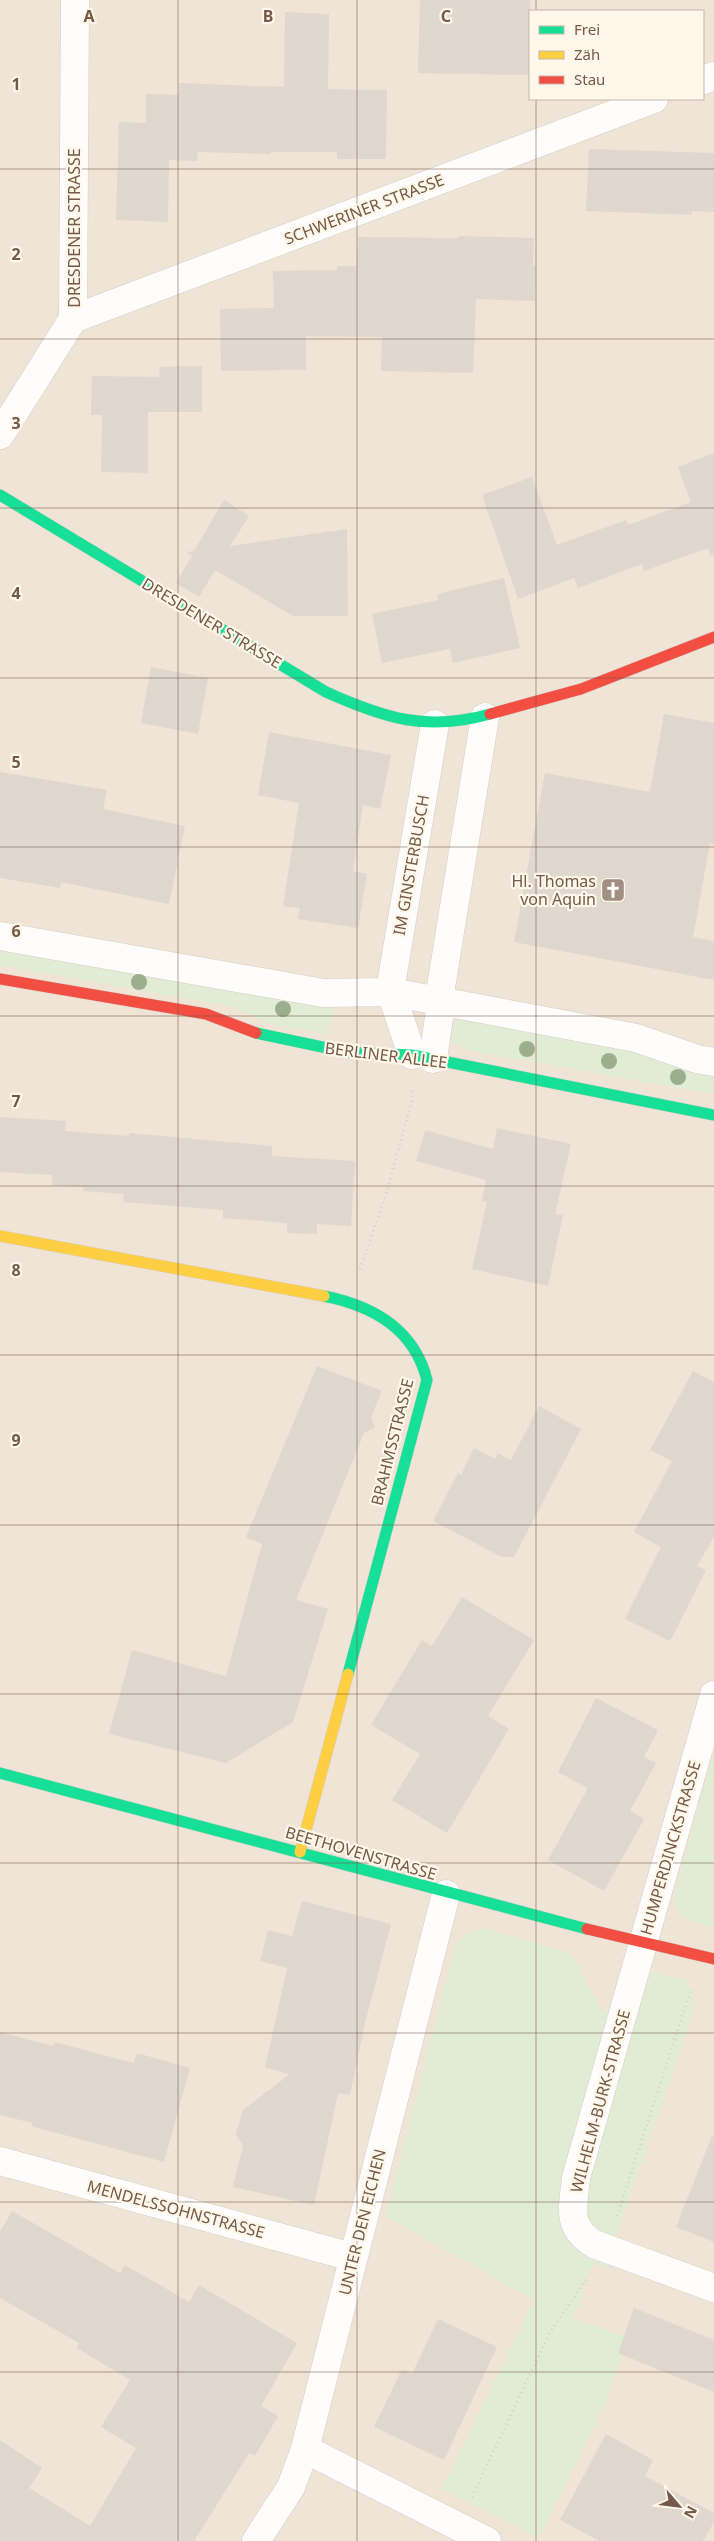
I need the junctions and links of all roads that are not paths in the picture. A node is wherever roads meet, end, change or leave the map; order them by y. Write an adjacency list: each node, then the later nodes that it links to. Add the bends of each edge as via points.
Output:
1 (75, 0): 3 (street, DRESDENER STRASSE)
2 (651, 100): 3 (street, SCHWERINER STRASSE)
3 (73, 319): 4 (street, DRESDENER STRASSE)
4 (0, 435)
5 (0, 495): 8 (street, DRESDENER STRASSE, via 326,692 370,712)
6 (714, 637): 7 (street, via 580,689)
7 (485, 717): 8 (street); 12 (street)
8 (435, 724): 11 (street, IM GINSTERBUSCH)
9 (0, 936): 11 (street, via 323,993)
10 (0, 979): 13 (street, BERLINER ALLEE, via 206,1014 256,1033 346,1052)
11 (391, 992): 12 (street); 13 (street, IM GINSTERBUSCH)
12 (441, 1003): 13 (street); 14 (street, via 636,1038)
13 (423, 1057): 15 (street, BERLINER ALLEE)
14 (714, 1062)
15 (714, 1115)
16 (0, 1236): 19 (street, BRAHMSSTRASSE, via 349,1301 382,1317 418,1349 427,1380)
17 (714, 1694): 21 (street, HUMPERDINCKSTRASSE)
18 (0, 1773): 19 (street, BEETHOVENSTRASSE)
19 (300, 1852): 20 (street, BEETHOVENSTRASSE)
20 (446, 1894): 21 (street, BEETHOVENSTRASSE); 24 (street, UNTER DEN EICHEN)
21 (642, 1944): 22 (street, BEETHOVENSTRASSE); 25 (street, WILHELM-BURK-STRASSE, via 576,2178 573,2207 576,2228 581,2236 606,2250)
22 (714, 1959)
23 (0, 2161): 24 (street, MENDELSSOHNSTRASSE)
24 (352, 2257): 26 (street, UNTER DEN EICHEN)
25 (714, 2288)
26 (305, 2449): 27 (street, UNTER DEN EICHEN, via 291,2487); 28 (street)
27 (256, 2541)
28 (487, 2541)

